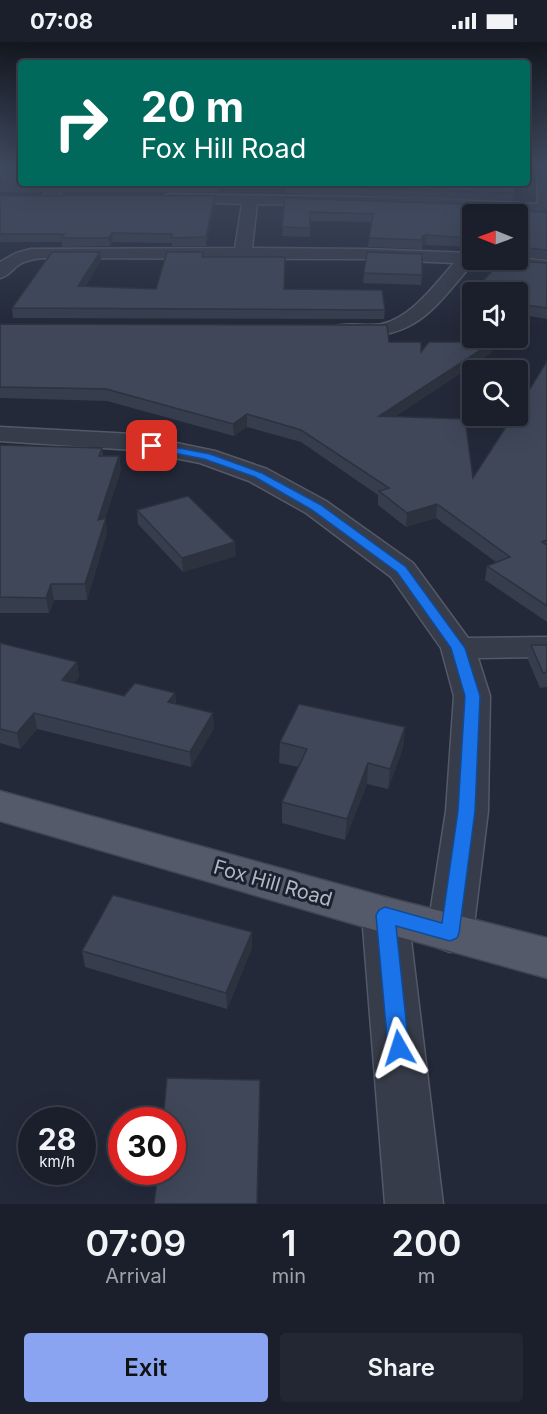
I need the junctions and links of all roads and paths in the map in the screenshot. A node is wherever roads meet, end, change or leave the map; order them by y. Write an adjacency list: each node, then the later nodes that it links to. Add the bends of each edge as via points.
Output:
1 (247, 218): 2 (street)
2 (243, 253): 3 (street); 7 (street, via 34,254 9,261)
3 (462, 259)
4 (528, 264): 5 (street)
5 (547, 266)
6 (462, 270): 8 (street, via 402,323 383,330)
7 (0, 273)
8 (320, 330)
9 (0, 434): 11 (street, via 133,442 206,456 258,475 316,507 402,570)
10 (547, 647): 11 (street)
11 (458, 648): 14 (street, via 472,696 467,811)
12 (0, 806): 13 (main road, Fox Hill Road)
13 (385, 915): 14 (main road, Fox Hill Road); 16 (street)
14 (450, 933): 15 (main road, Fox Hill Road)
15 (547, 958)
16 (414, 1204)

